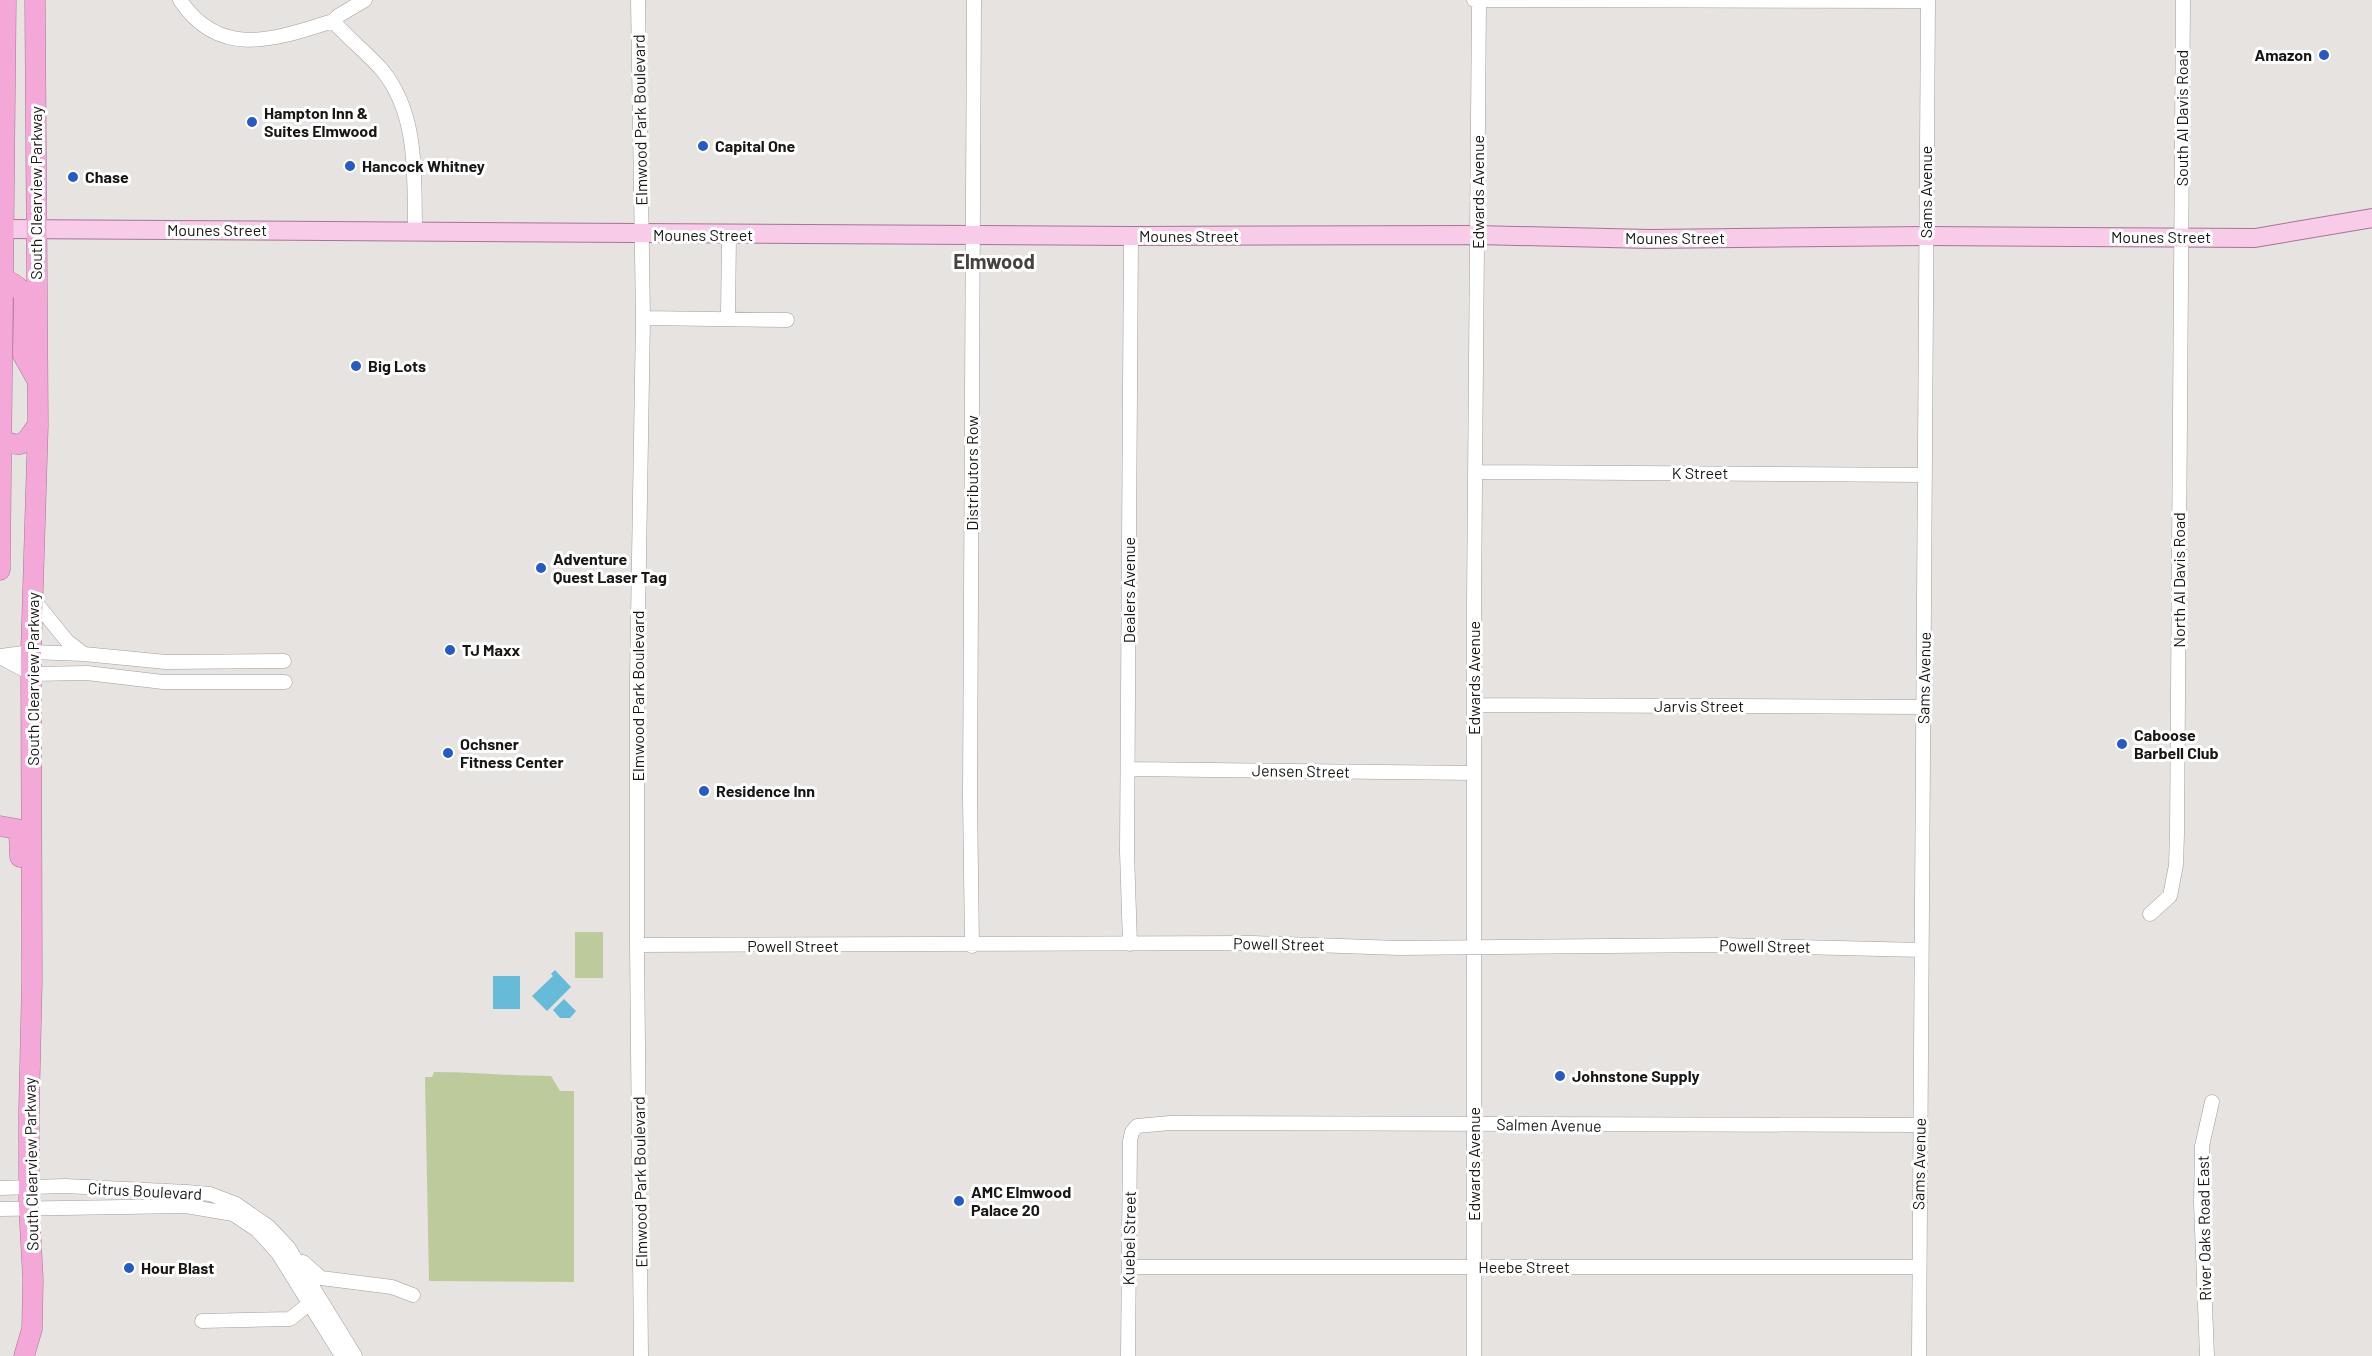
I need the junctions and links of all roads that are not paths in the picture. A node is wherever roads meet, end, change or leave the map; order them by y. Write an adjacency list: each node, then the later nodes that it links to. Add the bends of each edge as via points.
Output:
1 (6, 0): 13 (highway, South Clearview Parkway)
2 (34, 0): 14 (highway, South Clearview Parkway)
3 (180, 0): 11 (street, via 191,17 207,29 235,39 278,38)
4 (365, 0): 11 (street)
5 (638, 0): 16 (street, Elmwood Park Boulevard)
6 (974, 0): 19 (street, Distributors Row)
7 (1477, 0): 9 (street); 18 (street, Edwards Avenue)
8 (2183, 0): 22 (street, South Al Davis Road)
9 (1812, 1): 10 (street)
10 (1928, 1): 21 (street, Sams Avenue)
11 (333, 21): 15 (street, via 383,71 401,103 414,148)
12 (2372, 218): 22 (main road, Mounes Street, via 2255,238)
13 (4, 229): 14 (main road, Mounes Street); 23 (highway, South Clearview Parkway)
14 (36, 229): 15 (main road, Mounes Street); 27 (highway, South Clearview Parkway)
15 (415, 231): 16 (main road, Mounes Street)
16 (642, 234): 17 (main road, Mounes Street); 24 (street, Elmwood Park Boulevard)
17 (729, 235): 19 (main road, Mounes Street); 25 (street)
18 (1478, 235): 20 (main road, Mounes Street); 21 (main road, Mounes Street, via 1650,239); 30 (street, Edwards Avenue)
19 (973, 236): 20 (main road, Mounes Street); 48 (street, Distributors Row)
20 (1131, 236): 42 (street, Dealers Avenue)
21 (1926, 236): 22 (main road, Mounes Street); 31 (street, Sams Avenue)
22 (2181, 237): 45 (street, North Al Davis Road, via 2176,865 2170,896)
23 (4, 279): 27 (highway, via 15,284 24,297 23,355); 29 (highway, South Clearview Parkway)
24 (643, 318): 25 (street); 47 (street, Elmwood Park Boulevard)
25 (728, 318): 26 (street)
26 (787, 320)
27 (38, 381): 28 (highway, South Clearview Parkway)
28 (38, 425): 29 (highway, via 23,444); 33 (highway, South Clearview Parkway)
29 (1, 441): 32 (highway, South Clearview Parkway)
30 (1475, 472): 31 (street, K Street); 40 (street, Edwards Avenue)
31 (1925, 475): 41 (street, Sams Avenue)
32 (0, 570)
33 (33, 599): 34 (highway, South Clearview Parkway); 35 (street, via 67,641)
34 (32, 652): 35 (street); 36 (street); 38 (highway, South Clearview Parkway)
35 (84, 654): 37 (street, via 166,662)
36 (0, 656): 38 (street)
37 (284, 661)
38 (32, 674): 39 (street, via 87,673 163,682); 51 (highway, South Clearview Parkway)
39 (285, 682)
40 (1474, 705): 41 (street, Jarvis Street); 43 (street, Edwards Avenue)
41 (1923, 707): 50 (street, Sams Avenue)
42 (1128, 769): 43 (street, Jensen Street); 46 (street, Dealers Avenue)
43 (1474, 772): 49 (street, Edwards Avenue)
44 (0, 826): 51 (highway, via 12,827 19,833 20,953)
45 (2150, 914)
46 (1130, 944): 48 (street, Powell Street); 49 (street, Powell Street)
47 (637, 945): 48 (street, Powell Street); 71 (street, Elmwood Park Boulevard)
48 (972, 946)
49 (1475, 946): 50 (street, Powell Street, via 1721,945); 53 (street, Edwards Avenue)
50 (1922, 950): 54 (street, Sams Avenue)
51 (32, 980): 57 (highway, South Clearview Parkway)
52 (2212, 1102): 75 (street, River Oaks Road East, via 2202,1146)
53 (1474, 1124): 54 (street, Salmen Avenue); 55 (street, Salmen Avenue); 61 (street, Edwards Avenue)
54 (1920, 1125): 62 (street, Sams Avenue)
55 (1142, 1126): 60 (street, Kuebel Street, via 1132,1132 1130,1142)
56 (0, 1188): 57 (street, Citrus Boulevard)
57 (29, 1197): 58 (street, Citrus Boulevard); 59 (street, Citrus Boulevard, via 65,1186 210,1194 249,1212 270,1227); 64 (street, Citrus Boulevard, via 186,1206 233,1215 257,1230 278,1253); 66 (highway, South Clearview Parkway)
58 (0, 1209)
59 (292, 1253): 63 (street, via 321,1278 392,1287); 70 (street, Citrus Boulevard)
60 (1129, 1267): 61 (street, Heebe Street); 72 (street, Kuebel Street)
61 (1474, 1267): 62 (street, Heebe Street); 73 (street, Edwards Avenue)
62 (1918, 1267): 74 (street, Sams Avenue)
63 (413, 1295)
64 (310, 1303): 65 (street, via 290,1319); 69 (street, Citrus Boulevard)
65 (202, 1321)
66 (32, 1329): 67 (highway, South Clearview Parkway); 68 (highway)
67 (24, 1356)
68 (30, 1356)
69 (342, 1356)
70 (355, 1356)
71 (641, 1356)
72 (1128, 1356)
73 (1474, 1356)
74 (1918, 1356)
75 (2207, 1356)

